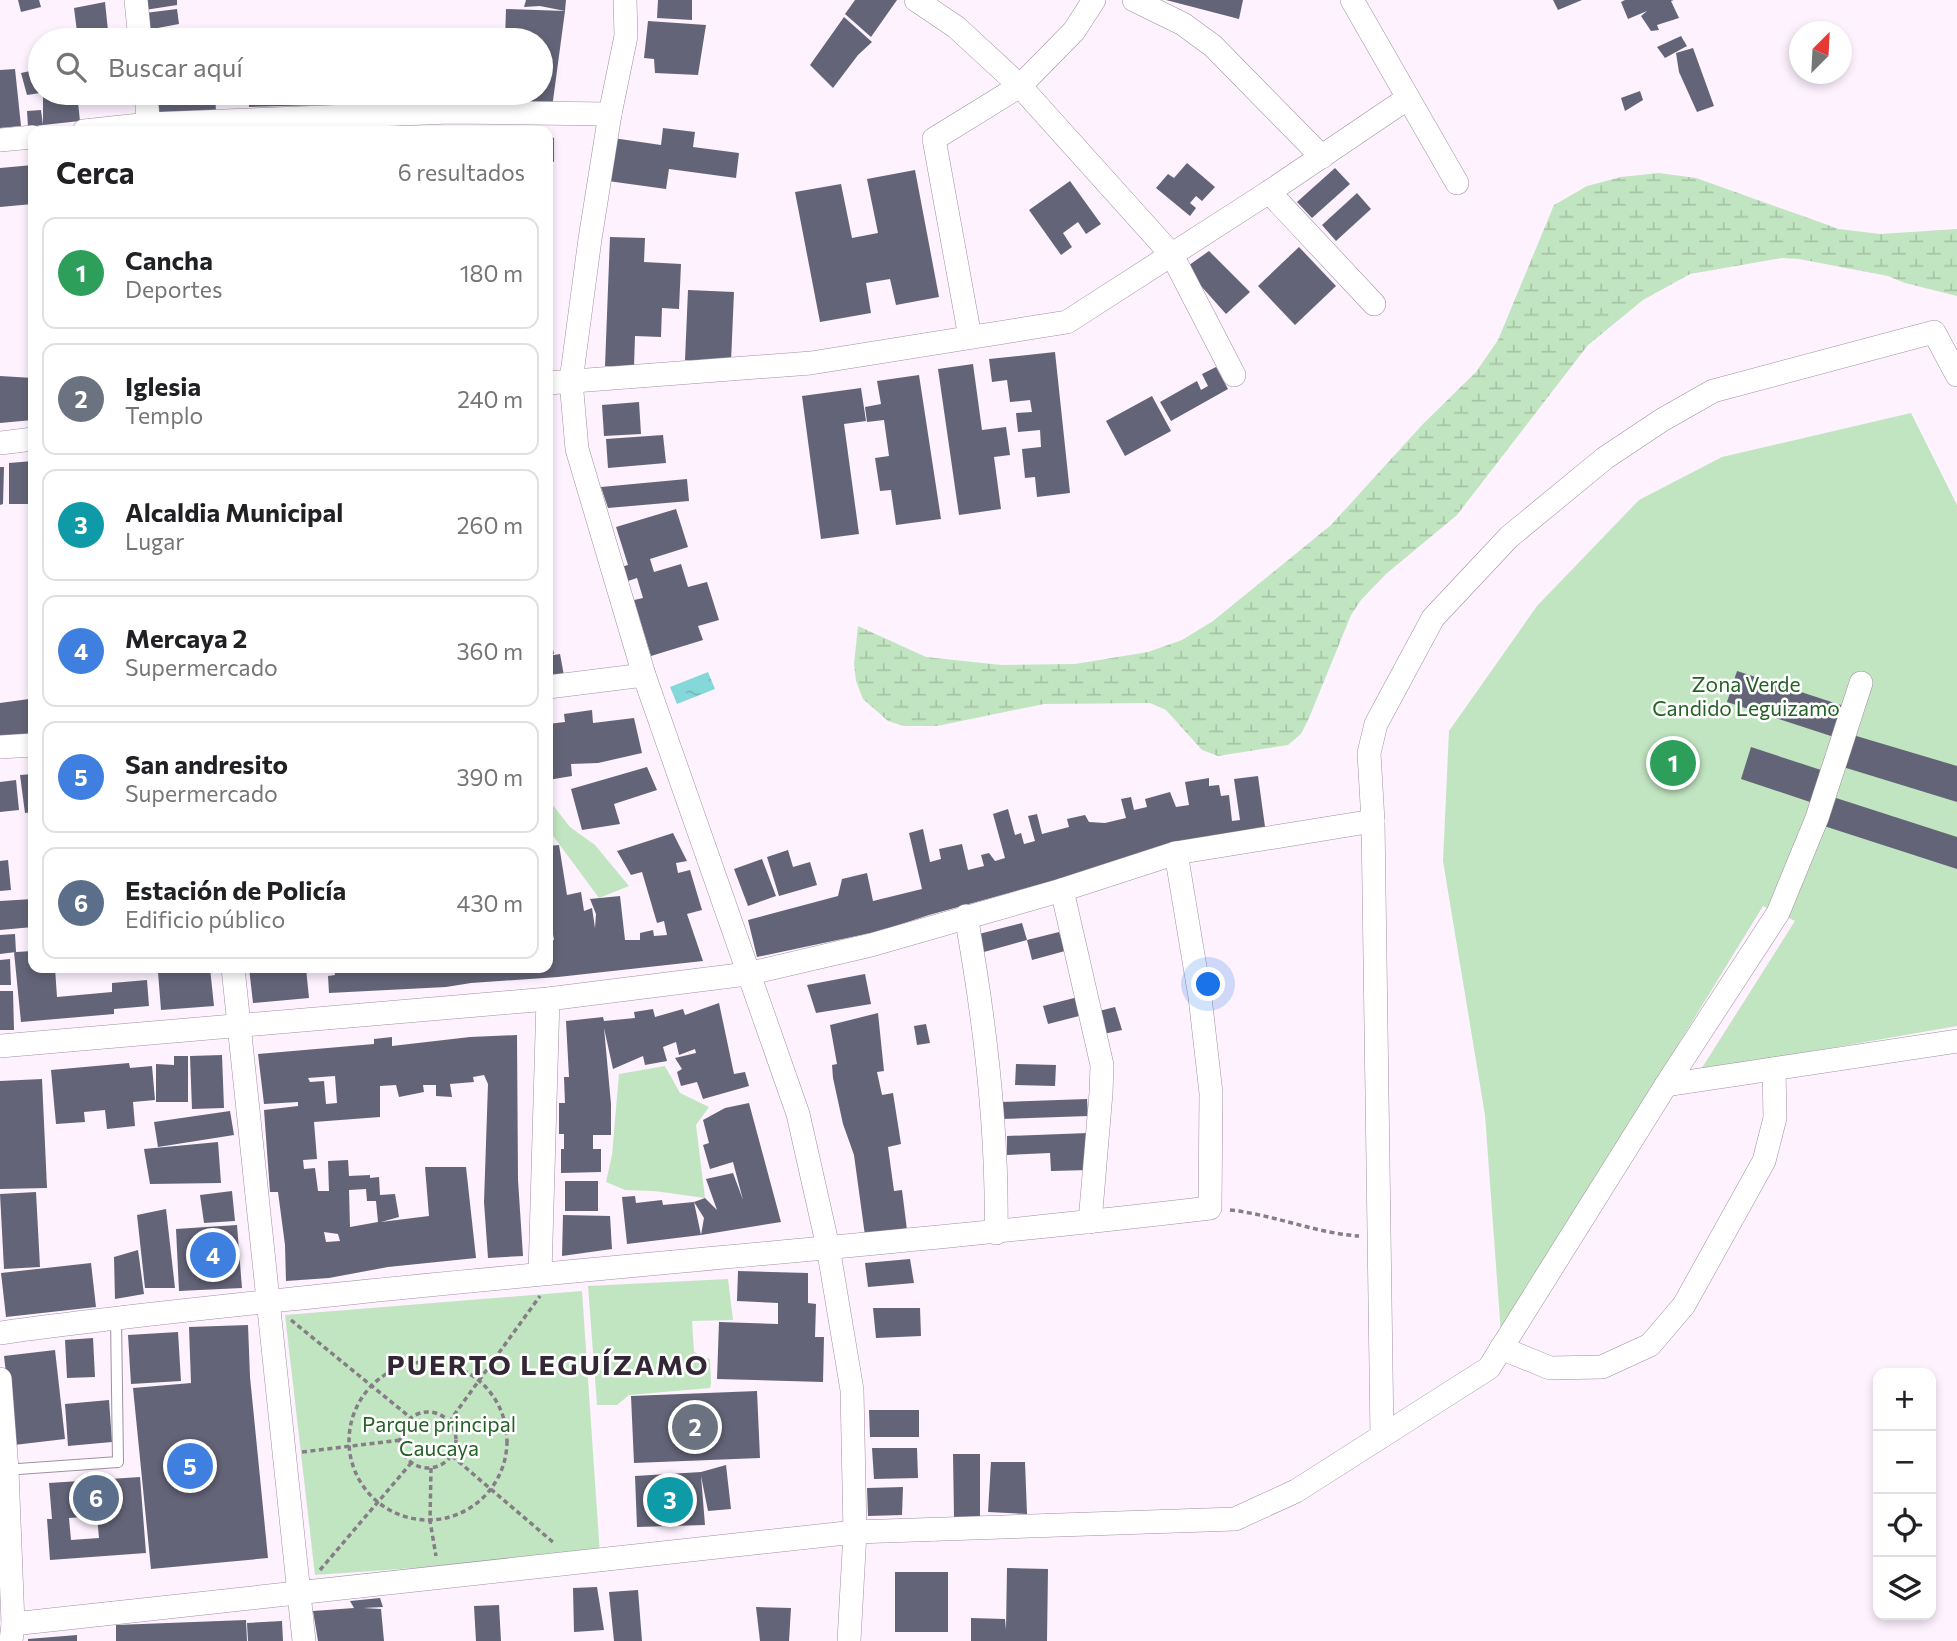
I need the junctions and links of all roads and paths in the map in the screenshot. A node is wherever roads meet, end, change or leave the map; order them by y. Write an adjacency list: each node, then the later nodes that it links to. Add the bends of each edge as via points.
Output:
1 (136, 0): 7 (street)
2 (625, 0): 11 (street, via 626,36)
3 (916, 0): 8 (street, via 956,27)
4 (1094, 0): 8 (street, via 1074,31)
5 (1134, 0): 16 (street, via 1183,24 1213,46)
6 (1352, 0): 9 (street)
7 (139, 28)
8 (1020, 86): 19 (street); 21 (street, via 934,139)
9 (1408, 98): 16 (street); 17 (street)
10 (147, 105): 12 (street)
11 (610, 114): 13 (street, via 451,112); 24 (street)
12 (149, 126)
13 (187, 126)
14 (28, 137): 15 (street)
15 (0, 140)
16 (1322, 157): 18 (street)
17 (1457, 183)
18 (1269, 192): 19 (street); 20 (street)
19 (1172, 255): 21 (street, via 1068,322); 23 (street)
20 (1374, 303)
21 (970, 337): 24 (street, via 811,363)
22 (1957, 375): 33 (street, via 1934,332 1713,391 1605,458 1509,537 1433,618 1377,724 1369,753)
23 (1234, 376)
24 (571, 381): 25 (street); 28 (street, via 577,449)
25 (553, 383)
26 (28, 440): 27 (street)
27 (0, 443)
28 (644, 675): 30 (street); 38 (street)
29 (1861, 683): 44 (street, via 1817,818 1778,913)
30 (553, 686)
31 (28, 744): 32 (street)
32 (0, 747)
33 (1373, 821): 34 (street); 48 (street)
34 (1176, 853): 35 (street); 45 (street, via 1211,1093)
35 (1062, 890): 36 (street); 46 (street, via 1102,1065)
36 (966, 916): 38 (street, via 872,945); 47 (street, via 982,1003 994,1140)
37 (233, 973): 40 (street)
38 (747, 974): 39 (street); 49 (street, via 797,1114)
39 (548, 999): 40 (street); 50 (street)
40 (238, 1026): 42 (street); 51 (street)
41 (1957, 1041): 43 (street)
42 (0, 1046)
43 (1774, 1069): 44 (street); 54 (street, via 1775,1118 1763,1161 1684,1305 1650,1345 1602,1367 1550,1368)
44 (1666, 1085): 54 (street)
45 (1210, 1208): 46 (street); 48 (path, via 1271,1216 1331,1233)
46 (1090, 1222): 47 (street)
47 (996, 1233): 49 (street)
48 (1380, 1238): 60 (street)
49 (828, 1247): 50 (street); 71 (street, via 852,1390)
50 (540, 1274): 51 (street); 55 (path, via 542,1294)
51 (268, 1302): 52 (street); 57 (path); 63 (street)
52 (116, 1317): 53 (street); 67 (lane, via 118,1462)
53 (0, 1333)
54 (1501, 1348): 60 (street, via 1489,1368)
55 (481, 1378): 57 (path, via 458,1366 423,1361 390,1370); 59 (path); 68 (path, via 503,1412 509,1442 503,1472)
56 (0, 1379): 67 (street)
57 (370, 1384): 58 (path); 62 (path, via 349,1425)
58 (411, 1418): 59 (path, via 431,1412); 61 (path)
59 (449, 1422): 64 (path, via 455,1432)
60 (1381, 1436): 71 (street, via 1296,1491 1235,1519)
61 (401, 1440): 62 (path); 65 (path)
62 (348, 1446): 63 (path); 69 (path, via 358,1480)
63 (283, 1454): 74 (street)
64 (452, 1456): 66 (path); 68 (path)
65 (412, 1462): 66 (path); 69 (path)
66 (431, 1468): 70 (path)
67 (4, 1470): 75 (street)
68 (492, 1490): 70 (path, via 460,1515); 72 (path)
69 (377, 1502): 70 (path, via 402,1516); 74 (path)
70 (430, 1521): 73 (path)
71 (855, 1532): 72 (street); 77 (street)
72 (577, 1564): 73 (street)
73 (439, 1579): 74 (street)
74 (297, 1592): 75 (street); 76 (street)
75 (12, 1633)
76 (304, 1641)
77 (849, 1641)

